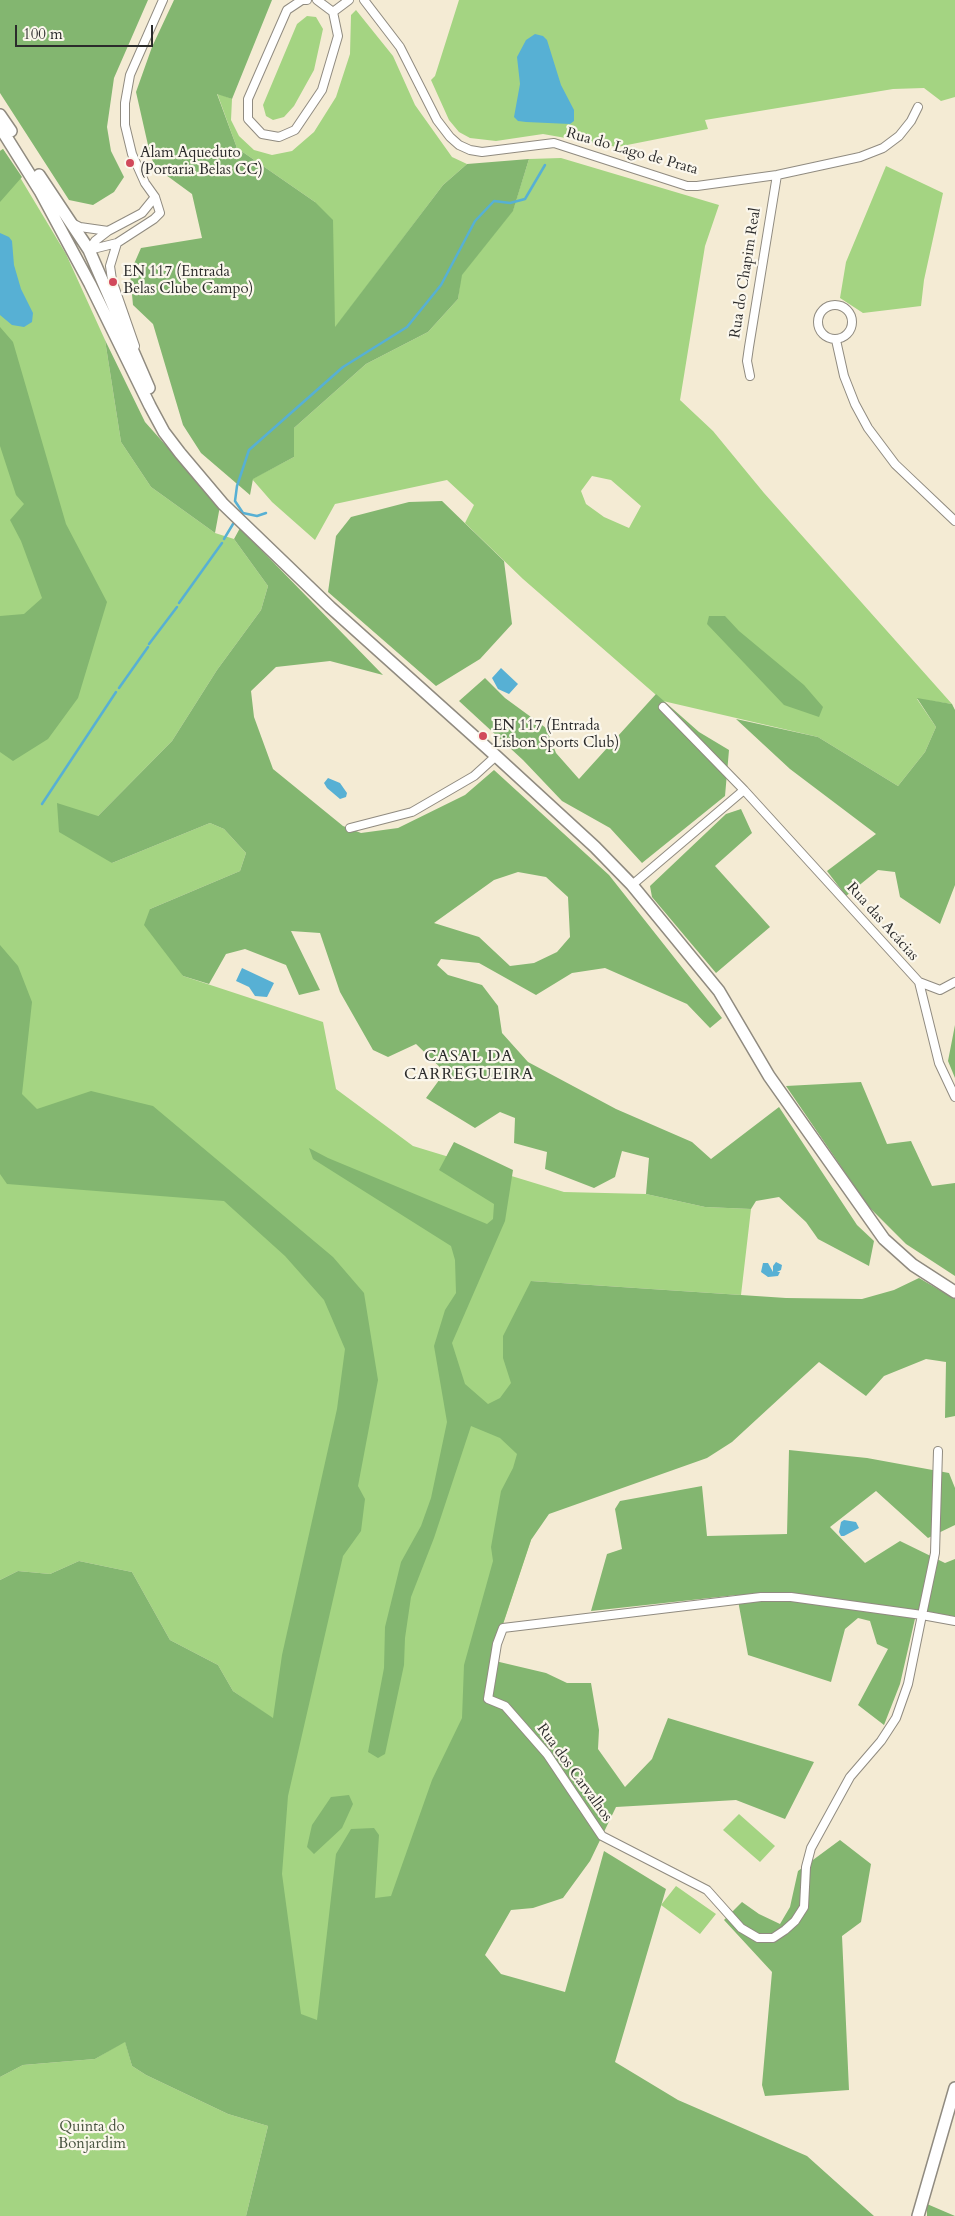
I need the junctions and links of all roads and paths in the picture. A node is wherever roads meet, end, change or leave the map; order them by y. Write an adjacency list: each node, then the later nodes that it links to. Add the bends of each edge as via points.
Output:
1 (163, 0): 12 (street, via 130,75 125,103 125,125 132,154)
2 (307, 0): 6 (street, via 287,10 248,99 248,119 262,134 278,137 295,130 322,90 338,36)
3 (317, 0): 6 (street)
4 (349, 0): 6 (street)
5 (364, 0): 10 (street, Rua do Lago de Prata, via 400,47 437,120 450,137 470,150 482,152 554,143 687,186)
6 (333, 12)
7 (918, 107): 10 (street, Rua do Lago de Prata, via 899,136 883,148 860,157)
8 (0, 115): 13 (main road)
9 (0, 127): 11 (main road)
10 (777, 174): 20 (street, Rua do Chapim Real, via 748,346)
11 (40, 191): 16 (main road, via 75,240); 17 (main road)
12 (155, 198): 14 (street, via 142,213); 15 (street, via 160,213)
13 (70, 222): 14 (street, via 80,227); 16 (main road)
14 (108, 231): 16 (street)
15 (117, 243): 16 (street); 19 (street, via 110,266 112,280)
16 (89, 250): 17 (main road); 19 (main road)
17 (85, 275): 21 (main road, via 150,406)
18 (836, 340): 18 (street, via 852,327 852,318 838,305 829,305 817,320 821,331); 22 (street, via 844,376 868,428 895,464)
19 (137, 359): 21 (main road)
20 (750, 376)
21 (180, 453): 24 (main road, via 223,504 300,579)
22 (955, 521)
23 (663, 707): 25 (street, Rua das Acácias)
24 (496, 756): 26 (street, via 474,776 412,812); 27 (main road)
25 (744, 790): 27 (street); 28 (street, Rua das Acácias)
26 (350, 828)
27 (632, 885): 31 (main road, via 718,991 769,1076 884,1239 912,1265)
28 (919, 982): 29 (street, via 940,990); 30 (street, Rua das Acácias, via 939,1063)
29 (955, 982)
30 (955, 1096)
31 (955, 1292)
32 (938, 1451): 33 (street, via 935,1553)
33 (922, 1615): 33 (street, Rua dos Carvalhos, via 760,1597 503,1628 495,1653 488,1699 505,1706 547,1754 602,1836 707,1890 741,1928 758,1938 773,1938 795,1921 804,1907 806,1867 811,1848 850,1777 896,1718 908,1684); 34 (street, Rua dos Carvalhos)
34 (955, 1621)
35 (955, 2088): 36 (main road)
36 (918, 2216)

